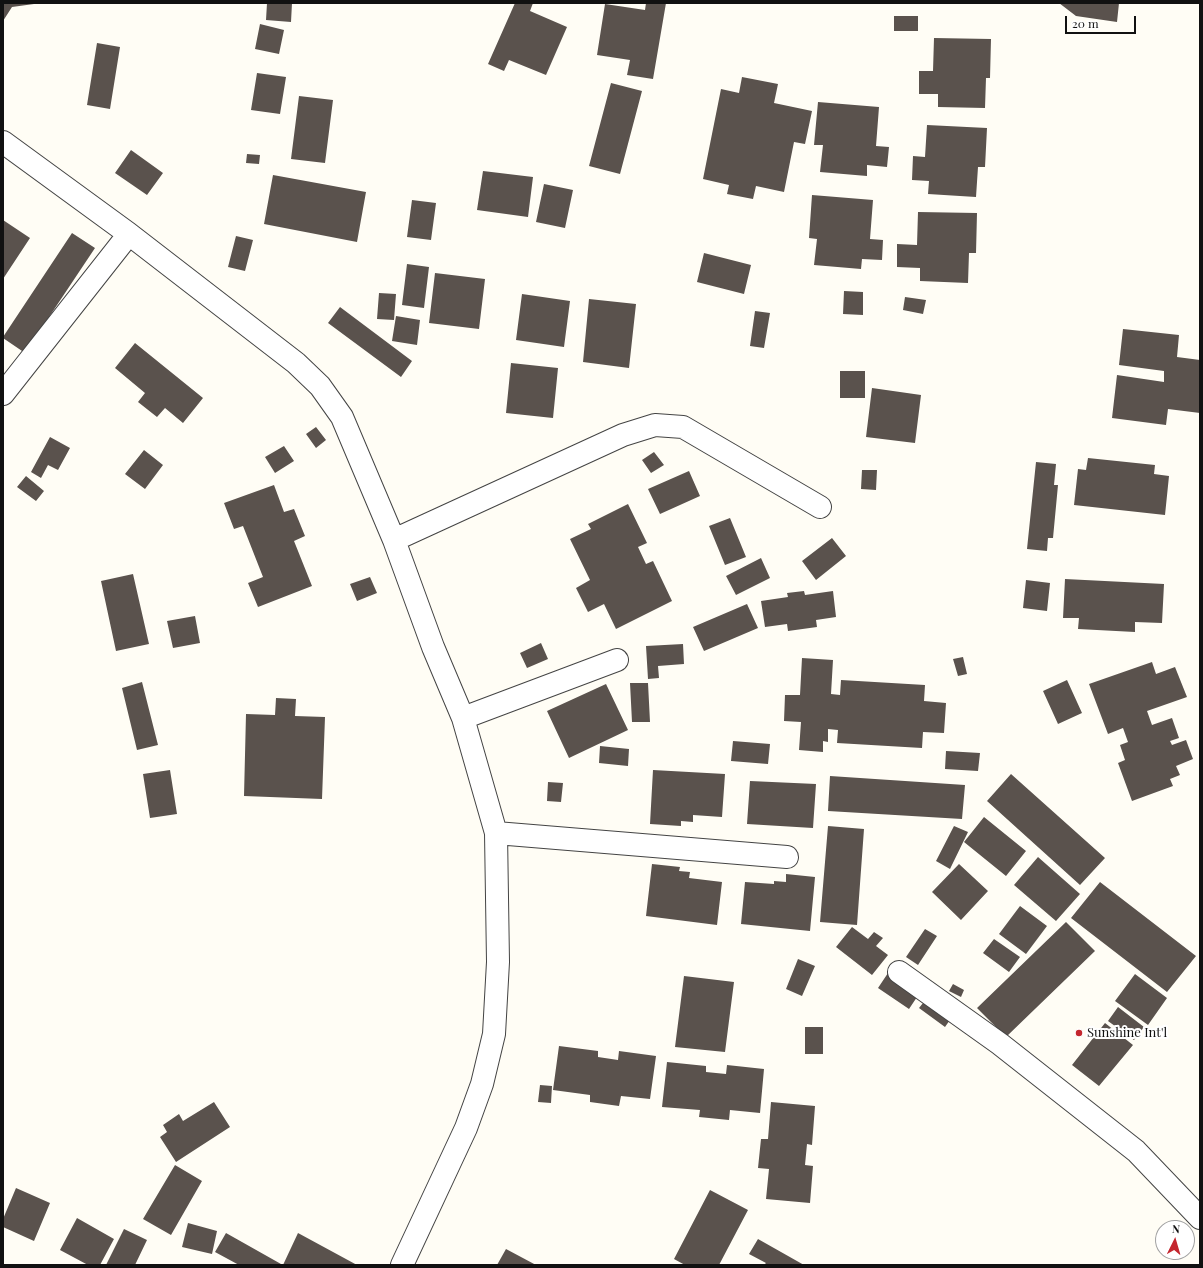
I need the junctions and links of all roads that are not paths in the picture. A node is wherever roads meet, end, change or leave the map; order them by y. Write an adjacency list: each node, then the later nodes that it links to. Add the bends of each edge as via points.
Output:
1 (3, 142): 2 (street)
2 (130, 234): 3 (street); 5 (street, via 296,363 320,386 342,417)
3 (3, 394)
4 (820, 508): 5 (street, via 683,427 655,425 623,435)
5 (394, 540): 7 (street, via 433,647)
6 (617, 660): 7 (street)
7 (463, 718): 8 (street)
8 (496, 833): 9 (street); 12 (street, via 498,962 494,1034 482,1084 466,1128)
9 (787, 857)
10 (899, 972): 11 (street, via 1000,1044 1136,1151)
11 (1200, 1218)
12 (402, 1265)

